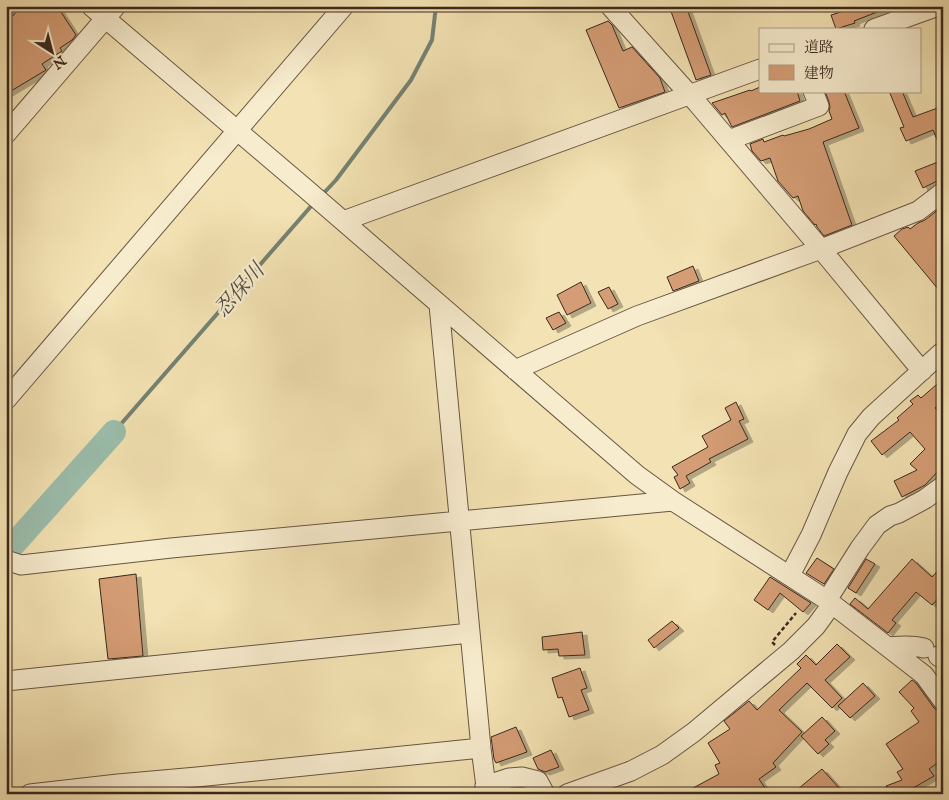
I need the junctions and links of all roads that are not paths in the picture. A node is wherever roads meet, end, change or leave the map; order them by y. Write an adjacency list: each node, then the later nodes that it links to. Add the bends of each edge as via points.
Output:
1 (91, 6): 5 (street)
2 (344, 6): 10 (street)
3 (610, 6): 9 (street)
4 (938, 6): 6 (street)
5 (110, 12): 10 (street); 11 (street)
6 (877, 28)
7 (759, 69): 9 (street)
8 (813, 92): 12 (street, via 819,106)
9 (689, 94): 12 (street); 14 (street)
10 (237, 131): 14 (street); 20 (street)
11 (6, 134)
12 (729, 140): 15 (street)
13 (943, 192): 15 (street, via 918,211)
14 (343, 222): 16 (street)
15 (821, 249): 18 (street, via 637,316); 19 (street)
16 (439, 304): 18 (street); 23 (street)
17 (942, 353): 19 (street)
18 (515, 370): 22 (street)
19 (922, 370): 25 (street, via 857,434)
20 (6, 400)
21 (943, 486): 26 (street, via 877,525)
22 (673, 501): 23 (street); 25 (street)
23 (459, 521): 24 (street); 27 (street)
24 (14, 562)
25 (790, 575): 26 (street)
26 (829, 602): 28 (street); 33 (street, via 816,626 791,651 685,738 662,755)
27 (470, 633): 30 (street); 32 (street)
28 (888, 647): 29 (street, via 916,646); 31 (street, via 924,675)
29 (935, 654)
30 (6, 681)
31 (941, 694)
32 (481, 748): 34 (street); 35 (street)
33 (596, 789): 37 (street)
34 (486, 790): 36 (street, via 509,778 522,777 538,780)
35 (30, 794)
36 (544, 794)
37 (567, 794)

